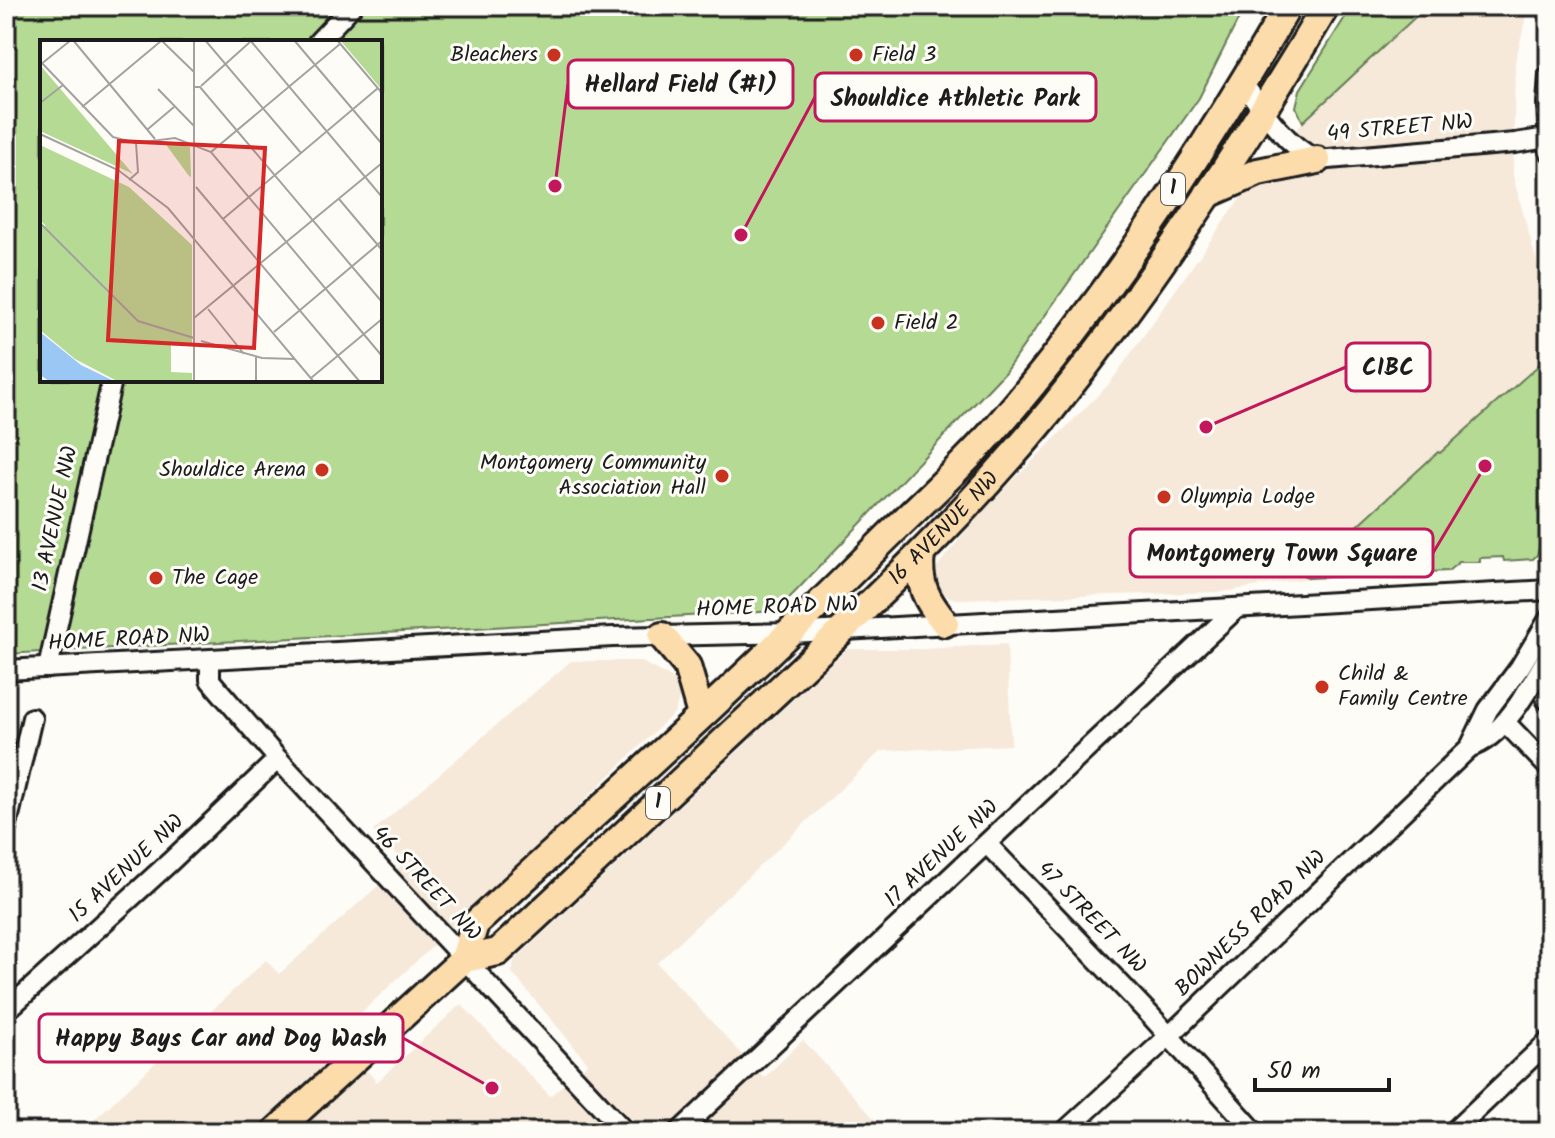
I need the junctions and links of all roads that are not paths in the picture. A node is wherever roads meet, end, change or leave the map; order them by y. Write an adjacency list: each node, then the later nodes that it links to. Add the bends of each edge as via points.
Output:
1 (352, 6): 4 (street)
2 (1288, 6): 6 (highway, 16 AVENUE NW / 1)
3 (1326, 6): 7 (highway, 16 AVENUE NW / 1)
4 (320, 40)
5 (1549, 75): 8 (street)
6 (1243, 83): 7 (street, 49 STREET NW); 18 (highway, 16 AVENUE NW / 1, via 1055,359 993,432)
7 (1263, 110): 9 (street, 49 STREET NW, via 1301,152); 10 (highway, 16 AVENUE NW / 1)
8 (1548, 144): 9 (street, 49 STREET NW)
9 (1317, 160): 10 (highway, via 1258,172)
10 (1208, 194): 12 (highway, 16 AVENUE NW / 1, via 1050,411)
11 (112, 382): 22 (street, 13 AVENUE NW)
12 (921, 554): 16 (highway, via 922,590); 17 (highway, 16 AVENUE NW / 1)
13 (1549, 590): 14 (street, HOME ROAD NW)
14 (1236, 609): 16 (street, HOME ROAD NW); 31 (street, 17 AVENUE NW)
15 (1549, 619): 27 (street, BOWNESS ROAD NW, via 1488,710)
16 (945, 623): 17 (street, HOME ROAD NW)
17 (843, 630): 18 (street, HOME ROAD NW); 32 (highway, 16 AVENUE NW / 1, via 498,952)
18 (791, 633): 19 (street, HOME ROAD NW); 24 (highway, 16 AVENUE NW / 1)
19 (662, 636): 21 (street, HOME ROAD NW); 24 (highway, via 687,666)
20 (1549, 654): 26 (street, BOWNESS ROAD NW)
21 (210, 660): 22 (street, HOME ROAD NW); 28 (street, 46 STREET NW, via 210,680)
22 (48, 668): 23 (street, HOME ROAD NW)
23 (6, 670)
24 (701, 715): 32 (highway, 16 AVENUE NW / 1, via 475,924)
25 (32, 718): 30 (street)
26 (1505, 722): 27 (street, BOWNESS ROAD NW, via 1480,745); 29 (street)
27 (1470, 747): 34 (street, BOWNESS ROAD NW)
28 (278, 759): 32 (street, 46 STREET NW); 33 (street, 15 AVENUE NW)
29 (1549, 768)
30 (6, 829)
31 (988, 845): 34 (street, 47 STREET NW); 38 (street, 17 AVENUE NW)
32 (464, 959): 36 (highway, 16 AVENUE NW / 1); 37 (street, 46 STREET NW)
33 (6, 1011)
34 (1169, 1036): 39 (street, BOWNESS ROAD NW); 40 (street, 47 STREET NW)
35 (1549, 1041): 41 (street)
36 (275, 1132)
37 (625, 1132)
38 (679, 1132)
39 (1064, 1132)
40 (1255, 1132)
41 (1453, 1132)

